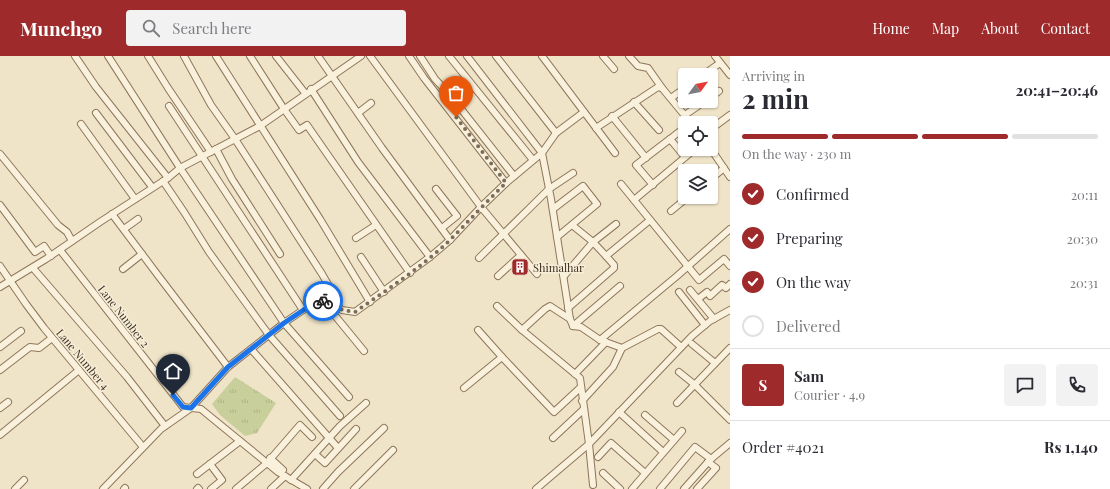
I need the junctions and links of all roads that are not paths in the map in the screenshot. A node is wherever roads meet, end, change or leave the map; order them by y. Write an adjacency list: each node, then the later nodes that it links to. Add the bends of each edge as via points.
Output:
1 (75, 56): 65 (street)
2 (108, 56): 59 (street)
3 (148, 56): 50 (street)
4 (184, 56): 48 (street, via 211,105)
5 (216, 56): 43 (street)
6 (250, 56): 33 (street)
7 (276, 56): 27 (street)
8 (318, 56): 24 (street)
9 (361, 56): 24 (street)
10 (370, 56): 76 (street)
11 (409, 56): 66 (street)
12 (420, 56): 63 (street)
13 (449, 56): 58 (street)
14 (467, 56): 51 (street)
15 (496, 56): 46 (street)
16 (542, 56): 35 (street)
17 (603, 56): 22 (street)
18 (629, 56): 25 (street, via 638,66 648,68)
19 (715, 56): 20 (street)
20 (720, 63): 21 (street); 23 (street)
21 (713, 68)
22 (614, 69)
23 (730, 75)
24 (332, 76): 26 (street); 37 (street)
25 (662, 88): 29 (street); 30 (street, via 652,90)
26 (311, 89): 27 (street); 101 (street, via 358,162)
27 (305, 93): 33 (street)
28 (678, 93): 29 (street)
29 (671, 98): 38 (street)
30 (634, 102): 40 (street); 45 (street)
31 (371, 103): 37 (street)
32 (169, 106): 55 (street)
33 (284, 108): 43 (street); 83 (street, via 299,130 307,125)
34 (695, 108): 38 (street)
35 (584, 112): 44 (street); 46 (street)
36 (96, 113): 69 (street)
37 (358, 113): 85 (street)
38 (685, 115)
39 (730, 115): 42 (street)
40 (612, 116): 44 (street); 57 (street)
41 (81, 124): 72 (street)
42 (718, 124)
43 (260, 126): 48 (street); 122 (street)
44 (596, 128): 52 (street)
45 (659, 130)
46 (556, 133): 51 (street)
47 (678, 133): 49 (street)
48 (235, 139): 50 (street); 121 (street, via 322,274 333,293)
49 (670, 139): 56 (street); 57 (street)
50 (214, 151): 55 (street); 96 (street)
51 (542, 153): 58 (street); 71 (street)
52 (615, 153)
53 (0, 154): 92 (street)
54 (716, 156): 60 (street)
55 (202, 157): 59 (street); 125 (street)
56 (685, 157): 68 (street)
57 (646, 158): 68 (street, via 636,165)
58 (533, 160): 63 (street)
59 (180, 168): 65 (street); 129 (street)
60 (724, 168): 62 (street); 64 (street)
61 (573, 173): 71 (street)
62 (718, 173)
63 (514, 176): 66 (street)
64 (730, 177)
65 (165, 180): 69 (street); 135 (street, via 209,252)
66 (506, 183): 76 (street)
67 (621, 184): 73 (street)
68 (653, 185): 73 (street)
69 (152, 187): 72 (street)
70 (436, 189): 85 (street, via 457,216)
71 (549, 189): 77 (street); 88 (street)
72 (135, 199): 79 (street)
73 (634, 200): 81 (street)
74 (0, 204): 98 (street, via 35,252 44,246)
75 (680, 204): 78 (street)
76 (481, 207): 88 (street); 91 (street)
77 (552, 209): 84 (street, via 583,186 597,204); 90 (street)
78 (671, 211)
79 (112, 214): 86 (street); 92 (street)
80 (138, 219): 86 (street)
81 (650, 220): 99 (street); 105 (street)
82 (616, 224): 93 (street)
83 (376, 225): 89 (street); 108 (street)
84 (572, 225): 90 (street); 93 (street)
85 (442, 228): 91 (street)
86 (124, 229): 95 (street)
87 (730, 229): 105 (street)
88 (504, 235): 97 (street); 102 (street)
89 (356, 238)
90 (557, 238): 111 (street)
91 (450, 240): 101 (street)
92 (72, 241): 94 (street)
93 (593, 242): 99 (street); 111 (street)
94 (60, 250): 98 (street); 161 (street, Lane Number 2, via 183,407)
95 (142, 254): 107 (street); 147 (street)
96 (280, 254)
97 (521, 255): 109 (street); 110 (street)
98 (51, 256): 106 (street)
99 (606, 256): 124 (street, via 614,268)
100 (361, 257): 117 (street)
101 (430, 257): 108 (street)
102 (479, 258)
103 (730, 265): 105 (street, via 724,259 699,280)
104 (0, 266): 112 (street, Lane Number 4)
105 (688, 266): 137 (street)
106 (33, 268): 112 (street); 167 (street, via 127,377)
107 (123, 269)
108 (410, 273): 117 (street)
109 (537, 274)
110 (498, 276)
111 (564, 276): 124 (street)
112 (10, 281): 115 (street); 136 (street, Lane Number 4)
113 (730, 284): 119 (street, via 726,288 722,285 710,296 707,292)
114 (620, 286): 131 (street)
115 (0, 287)
116 (690, 290): 119 (street)
117 (384, 292): 122 (street)
118 (679, 292): 130 (street)
119 (698, 299): 128 (street)
120 (323, 301): 121 (street); 125 (street); 143 (street)
121 (331, 301): 122 (street, via 342,310 355,312)
122 (370, 302)
123 (497, 306): 133 (street)
124 (568, 308): 127 (street)
125 (302, 310): 129 (street)
126 (730, 310): 128 (street)
127 (570, 319): 131 (street); 133 (street, via 550,306)
128 (714, 319): 130 (street)
129 (284, 323): 135 (street); 155 (street)
130 (705, 325): 140 (street)
131 (573, 326): 137 (street, via 581,326)
132 (478, 330): 145 (street)
133 (522, 330): 151 (street)
134 (21, 331): 139 (street)
135 (269, 335): 142 (street); 165 (street)
136 (52, 338): 148 (street, via 39,348 30,347); 149 (street, Lane Number 4)
137 (603, 341): 141 (street); 151 (street)
138 (692, 344): 146 (street)
139 (0, 347)
140 (681, 347): 141 (street, via 658,329); 163 (street)
141 (622, 348): 156 (street, via 613,367)
142 (251, 349): 147 (street); 173 (street)
143 (364, 351)
144 (729, 351): 146 (street)
145 (502, 357): 153 (street, via 554,412); 154 (street)
146 (715, 363): 152 (street)
147 (228, 367): 161 (street)
148 (0, 370)
149 (79, 370): 171 (street); 179 (street, Lane Number 4)
150 (679, 372): 152 (street)
151 (575, 374): 153 (street, via 580,378)
152 (694, 384): 159 (street); 166 (street)
153 (581, 387): 156 (street)
154 (464, 388)
155 (349, 397)
156 (582, 401): 162 (street)
157 (8, 402): 160 (street)
158 (366, 403): 173 (street)
159 (677, 403)
160 (0, 408)
161 (191, 408): 167 (street); 176 (street, Lane Number 2, via 201,409)
162 (584, 409): 174 (street); 178 (street)
163 (619, 412): 178 (street); 182 (street)
164 (645, 415): 175 (street)
165 (340, 416)
166 (730, 420)
167 (165, 426): 179 (street)
168 (384, 428): 200 (street)
169 (356, 429): 180 (street)
170 (682, 431): 175 (street)
171 (0, 435)
172 (312, 436): 185 (street, via 300,425)
173 (329, 438): 180 (street); 183 (street)
174 (553, 438)
175 (674, 440): 182 (street)
176 (240, 442): 185 (street, Lane Number 2); 187 (street)
177 (730, 443): 186 (street)
178 (589, 444): 193 (street); 202 (street)
179 (143, 447): 195 (street)
180 (338, 448): 183 (street, via 325,462)
181 (393, 450): 201 (street)
182 (663, 452): 189 (street)
183 (315, 454): 191 (street)
184 (598, 457): 189 (street, via 611,443)
185 (268, 460): 191 (street, Lane Number 2, via 278,472); 197 (street)
186 (710, 461): 205 (street, via 695,447); 206 (street); 207 (street, via 716,468)
187 (210, 464): 190 (street); 196 (street, via 222,480)
188 (602, 473): 203 (street)
189 (645, 473): 204 (street)
190 (197, 474)
191 (286, 475): 198 (street); 199 (street, Lane Number 2)
192 (24, 480): 194 (street)
193 (593, 485)
194 (15, 489)
195 (103, 489)
196 (211, 489)
197 (236, 489)
198 (271, 489)
199 (307, 489)
200 (323, 489)
201 (354, 489)
202 (536, 489)
203 (620, 489)
204 (632, 489)
205 (660, 489)
206 (684, 489)
207 (697, 489)

